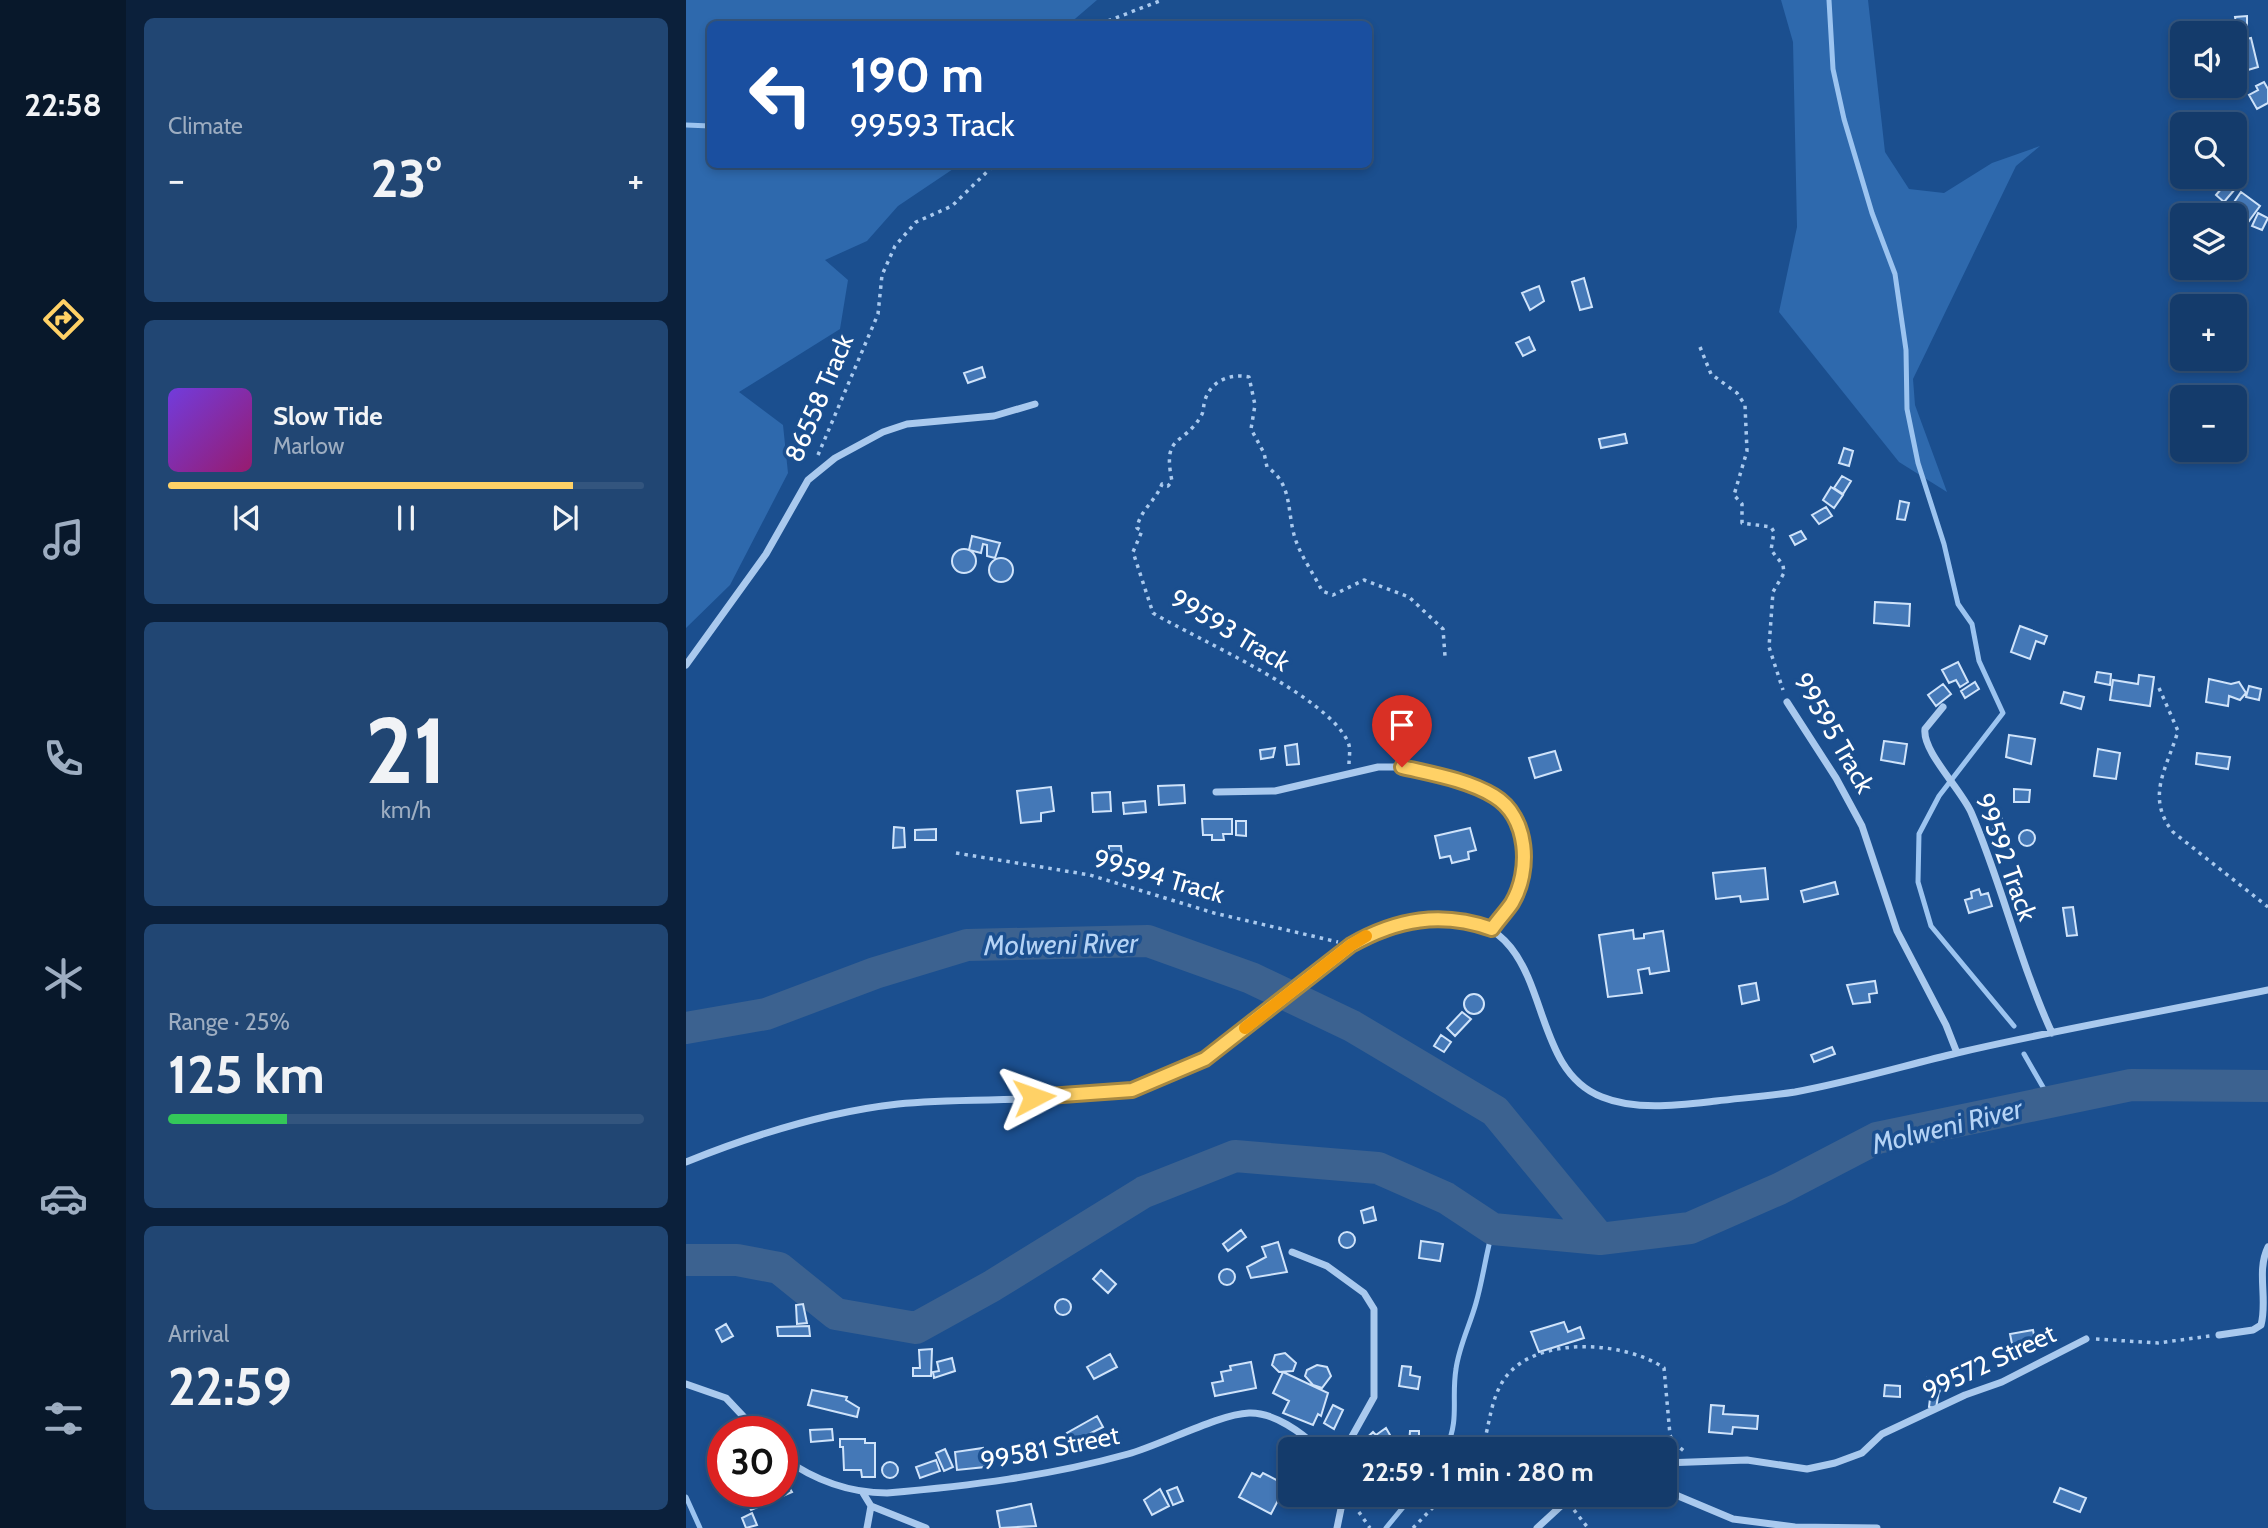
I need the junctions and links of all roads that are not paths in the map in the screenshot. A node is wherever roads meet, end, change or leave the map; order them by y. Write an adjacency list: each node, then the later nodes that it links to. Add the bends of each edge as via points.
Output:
1 (1035, 404): 2 (street, 86558 Track, via 994,416 907,424 835,458 808,480 766,554)
2 (686, 665)
3 (1787, 702): 9 (street, 99595 Track, via 1862,826 1898,931)
4 (1943, 707): 8 (street, 99592 Track, via 1924,730 1927,748 1970,809 2018,953)
5 (1216, 792): 6 (street, via 1275,791 1378,767 1402,767 1482,790 1507,806 1521,829 1523,863 1512,903)
6 (1492, 929): 9 (street, via 1511,946 1525,968 1558,1054 1584,1088 1606,1099 1644,1105 1685,1104 1792,1092); 10 (street, via 1466,920 1415,919 1351,945 1205,1059 1132,1090 895,1104 786,1127)
7 (2268, 990): 8 (street)
8 (2052, 1033): 9 (street)
9 (1958, 1053)
10 (686, 1162)
11 (2268, 1247): 13 (street, via 2261,1325)
12 (1292, 1252): 18 (street, via 1326,1266 1364,1293 1374,1309 1374,1397)
13 (2219, 1335)
14 (2086, 1339): 19 (street, 99572 Street, via 2002,1382 1882,1434 1862,1453 1835,1464 1807,1469 1747,1460)
15 (686, 1384): 16 (street, via 726,1398)
16 (743, 1416)
17 (1302, 1437): 21 (street, 99581 Street, via 1261,1414 1245,1413 1068,1471)
18 (1352, 1437)
19 (1677, 1462)
20 (798, 1468): 21 (street, 99581 Street)
21 (863, 1493): 23 (street)
22 (1677, 1495): 30 (street, via 1733,1519 1795,1527)
23 (871, 1506): 26 (street); 27 (street)
24 (1342, 1507): 28 (street)
25 (1559, 1507): 29 (street)
26 (867, 1528)
27 (926, 1528)
28 (1338, 1528)
29 (1536, 1528)
30 (1877, 1528)

